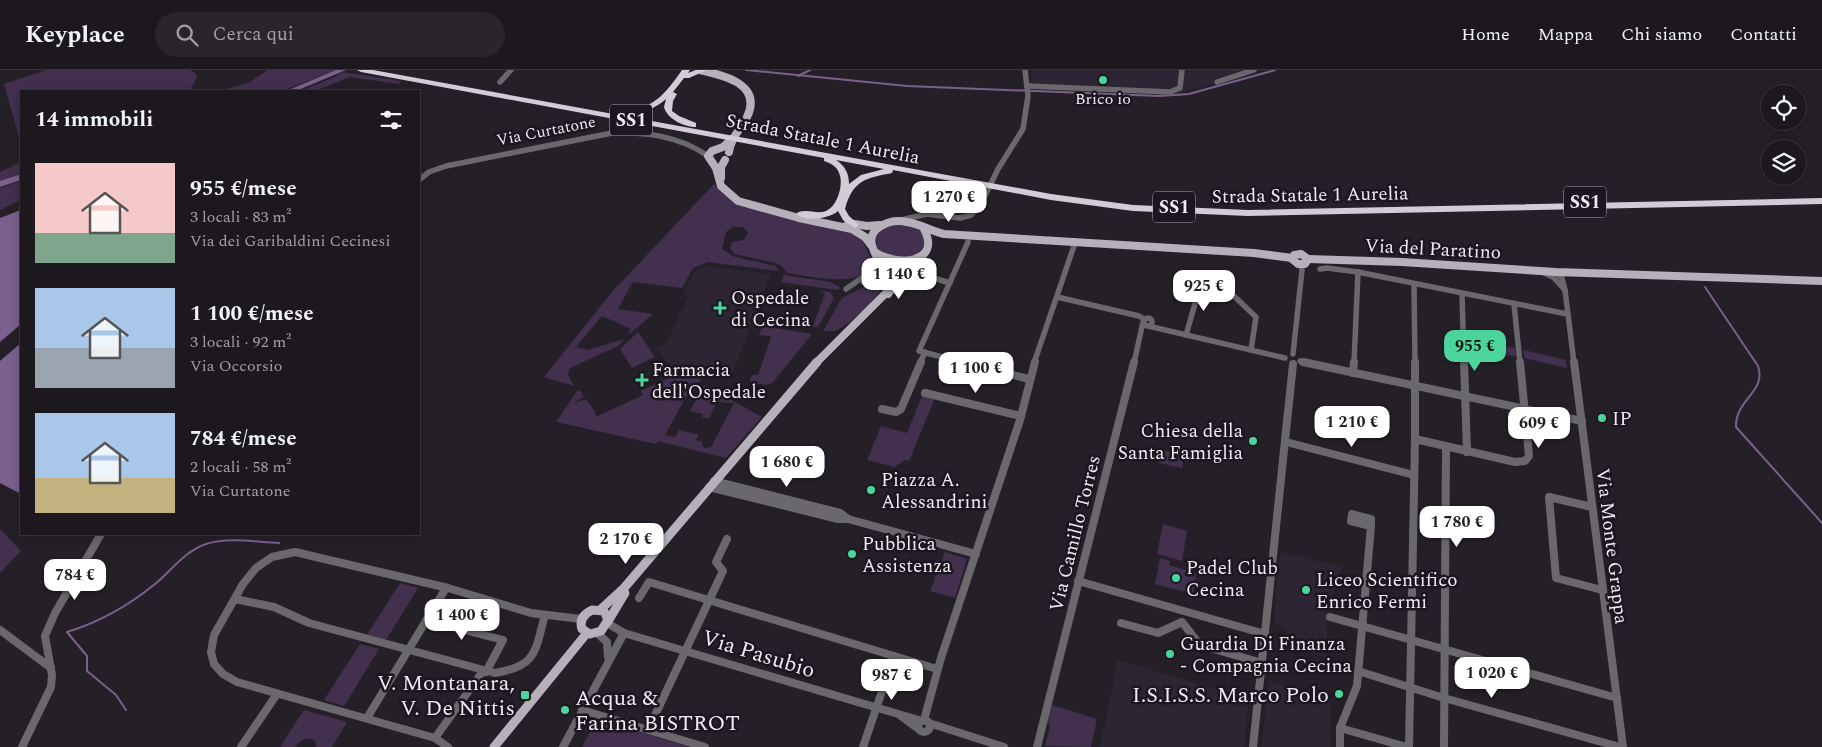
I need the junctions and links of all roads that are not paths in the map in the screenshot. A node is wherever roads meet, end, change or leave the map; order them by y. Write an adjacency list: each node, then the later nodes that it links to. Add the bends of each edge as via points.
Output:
1 (362, 70): 7 (highway, Strada Statale 1 Aurelia / SS1)
2 (511, 70): 9 (street)
3 (701, 70): 8 (highway); 14 (main road, via 731,78 748,93 749,109)
4 (1025, 70): 11 (street)
5 (1182, 70): 11 (street, via 1180,88 1170,92 1039,86)
6 (1254, 70): 10 (street)
7 (376, 71): 12 (highway, Strada Statale 1 Aurelia / SS1); 14 (highway, Strada Statale 1 Aurelia / SS1)
8 (684, 72): 12 (highway, via 666,97 655,106 631,112); 13 (highway, via 670,97 668,108 674,117)
9 (500, 82)
10 (1217, 82)
11 (1027, 89): 29 (street, via 1022,133 1000,165 977,210 961,218)
12 (601, 111): 13 (highway, Strada Statale 1 Aurelia / SS1)
13 (696, 127): 14 (highway, Strada Statale 1 Aurelia / SS1)
14 (728, 136): 15 (highway, Strada Statale 1 Aurelia / SS1); 16 (main road); 17 (main road)
15 (744, 137): 18 (highway, Strada Statale 1 Aurelia / SS1); 23 (highway, Strada Statale 1 Aurelia / SS1)
16 (719, 148): 17 (main road); 19 (main road, via 712,151)
17 (729, 152): 20 (main road)
18 (820, 155): 21 (highway, Strada Statale 1 Aurelia / SS1); 28 (highway, via 842,168 846,185 832,211 818,215)
19 (710, 158): 20 (main road); 22 (street, Via Curtatone, via 694,146 674,138 612,133 446,166); 37 (main road, via 721,186 738,201 852,229 865,237)
20 (725, 160): 28 (main road, via 720,176 736,196 753,204)
21 (919, 173): 23 (highway, Strada Statale 1 Aurelia / SS1); 33 (highway, via 883,171 856,181 841,208)
22 (420, 179)
23 (984, 182): 24 (highway, Strada Statale 1 Aurelia / SS1)
24 (1001, 186): 26 (highway, Strada Statale 1 Aurelia / SS1, via 1097,201 1213,209); 27 (highway, Strada Statale 1 Aurelia / SS1, via 1097,204 1212,212)
25 (1570, 193): 30 (street)
26 (1822, 198)
27 (1822, 201)
28 (800, 214): 33 (main road)
29 (925, 214): 31 (street); 34 (street, via 918,220)
30 (1585, 215)
31 (893, 221): 32 (main road); 34 (main road)
32 (883, 224): 33 (main road, via 870,227); 37 (main road, via 871,237)
33 (855, 225)
34 (921, 226): 35 (main road); 38 (main road, via 929,235)
35 (969, 239): 36 (main road); 38 (main road, via 946,237); 53 (street)
36 (1075, 242): 40 (main road); 58 (street)
37 (872, 248): 39 (main road, via 889,260 899,262); 41 (main road)
38 (928, 249): 39 (main road)
39 (917, 258): 44 (main road)
40 (1292, 258): 42 (main road, Via del Paratino, via 1299,253); 43 (main road)
41 (878, 259): 50 (main road); 50 (street, via 872,271 846,289)
42 (1308, 259): 43 (main road); 46 (main road, Via del Paratino)
43 (1300, 264): 66 (street)
44 (912, 267): 51 (street, via 911,271); 52 (main road)
45 (1320, 269): 47 (street)
46 (1540, 271): 48 (main road, Via del Paratino); 56 (street)
47 (1358, 272): 55 (street); 69 (street)
48 (1556, 272): 49 (main road, Via del Paratino); 56 (street, Via Monte Grappa, via 1555,276)
49 (1573, 273): 54 (main road, Via del Paratino); 56 (street, via 1566,275)
50 (885, 274): 59 (main road, via 890,289)
51 (917, 274): 52 (street); 53 (street)
52 (901, 280): 59 (main road)
53 (950, 282): 65 (street)
54 (1822, 282)
55 (1414, 284): 57 (street); 71 (street)
56 (1562, 285): 61 (street, Via Monte Grappa)
57 (1462, 294): 60 (street); 73 (street)
58 (1057, 297): 62 (street, via 1139,316); 70 (street)
59 (880, 300): 83 (main road, via 834,343)
60 (1514, 304): 61 (street); 75 (street)
61 (1567, 314): 77 (street, Via Monte Grappa)
62 (1146, 323): 63 (street); 90 (street, Via Camillo Torres)
63 (1186, 335): 64 (street); 64 (street, via 1200,286 1234,296 1256,317)
64 (1251, 350): 67 (street)
65 (922, 352): 70 (street); 74 (street, via 901,409 896,412)
66 (1293, 354): 67 (street); 68 (street, via 1298,356)
67 (1285, 358): 68 (street)
68 (1296, 362): 69 (street); 79 (street)
69 (1353, 373): 71 (street)
70 (1029, 379): 76 (street)
71 (1414, 386): 73 (street); 78 (street)
72 (925, 393): 76 (street)
73 (1466, 397): 75 (street); 81 (street)
74 (882, 409)
75 (1524, 409): 77 (street); 81 (street, via 1527,460 1521,463)
76 (1021, 416): 89 (street)
77 (1582, 421): 84 (street, Via Monte Grappa)
78 (1415, 439): 80 (street); 82 (street)
79 (1286, 442): 82 (street); 107 (street)
80 (1446, 447): 81 (street); 109 (street)
81 (1467, 452)
82 (1414, 475): 108 (street)
83 (712, 484): 87 (main road); 89 (street, via 838,520 848,519)
84 (1592, 507): 92 (street, Via Monte Grappa); 92 (street, via 1549,497 1556,578)
85 (1371, 526): 103 (street)
86 (100, 535): 115 (street, via 45,636)
87 (667, 537): 96 (main road); 101 (main road, via 664,547 621,599)
88 (727, 539): 95 (street, via 716,562 723,571)
89 (976, 554): 116 (street)
90 (1078, 582): 107 (street); 138 (street, Via Camillo Torres)
91 (446, 588): 94 (street, via 295,552 281,553 256,566); 97 (street); 100 (street)
92 (1602, 590): 122 (street, Via Monte Grappa)
93 (639, 598): 95 (street, via 648,582)
94 (235, 599): 111 (street, via 274,607 309,623); 120 (street, via 214,635 210,654 221,674)
95 (709, 600): 110 (street); 112 (street)
96 (600, 610): 99 (main road, via 587,612); 101 (main road, via 606,614)
97 (546, 615): 99 (street); 117 (street, via 539,645 532,656 504,672)
98 (1330, 618): 103 (street)
99 (581, 619): 106 (main road, via 582,629)
100 (426, 620): 111 (street); 117 (street, via 503,640)
101 (607, 623): 105 (street, Via Pasubio); 106 (main road)
102 (1121, 623): 114 (street, via 1158,633 1182,622 1200,645)
103 (1362, 626): 108 (street); 118 (street)
104 (0, 630): 115 (street)
105 (624, 632): 110 (street, Via Pasubio); 113 (street)
106 (592, 633): 113 (street, via 605,637); 133 (main road)
107 (1265, 634): 114 (street)
108 (1411, 639): 109 (street); 119 (street)
109 (1445, 649): 121 (street); 122 (street)
110 (686, 650): 123 (street, Via Pasubio); 128 (street)
111 (408, 651): 117 (street); 125 (street)
112 (894, 656): 116 (street); 123 (street)
113 (608, 659): 124 (street)
114 (1262, 663): 139 (street)
115 (50, 668): 130 (street, via 51,687)
116 (937, 670): 126 (street)
117 (485, 671): 129 (street)
118 (1358, 671): 119 (street); 127 (street, via 1357,686)
119 (1410, 687): 121 (street); 141 (street)
120 (277, 694): 125 (street); 131 (street)
121 (1444, 698): 142 (street); 143 (street)
122 (1617, 698): 143 (street, Via Monte Grappa)
123 (876, 708): 126 (street, Via Pasubio); 136 (street)
124 (582, 710): 128 (street); 134 (street)
125 (366, 718): 129 (street)
126 (925, 725): 137 (street)
127 (1340, 728): 140 (street); 141 (street)
128 (648, 730): 135 (street)
129 (435, 738): 132 (street)
130 (22, 747)
131 (241, 747)
132 (448, 747)
133 (494, 747)
134 (563, 747)
135 (704, 747)
136 (862, 747)
137 (1004, 747)
138 (1037, 747)
139 (1253, 747)
140 (1340, 747)
141 (1408, 747)
142 (1444, 747)
143 (1621, 747)

